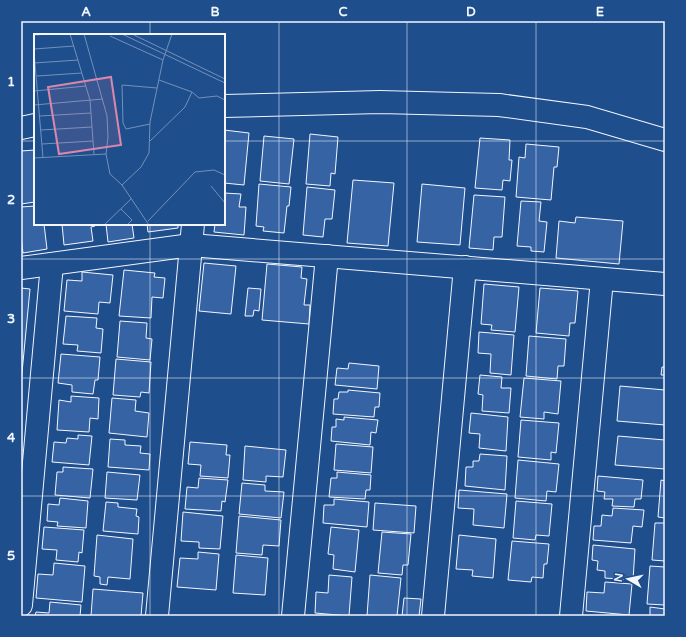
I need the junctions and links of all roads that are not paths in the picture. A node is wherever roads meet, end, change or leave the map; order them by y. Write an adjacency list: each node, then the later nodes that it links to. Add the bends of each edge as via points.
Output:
1 (225, 106): 4 (street, via 380,102 498,105 586,117)
2 (34, 126): 3 (street)
3 (21, 128)
4 (665, 140)
5 (192, 234): 6 (street); 7 (street); 13 (street)
6 (327, 256): 8 (street); 14 (street)
7 (52, 264): 9 (street); 12 (street)
8 (466, 267): 10 (street); 15 (street)
9 (21, 268)
10 (602, 279): 11 (street); 16 (street)
11 (665, 284)
12 (21, 605)
13 (157, 616)
14 (293, 616)
15 (433, 616)
16 (571, 616)

